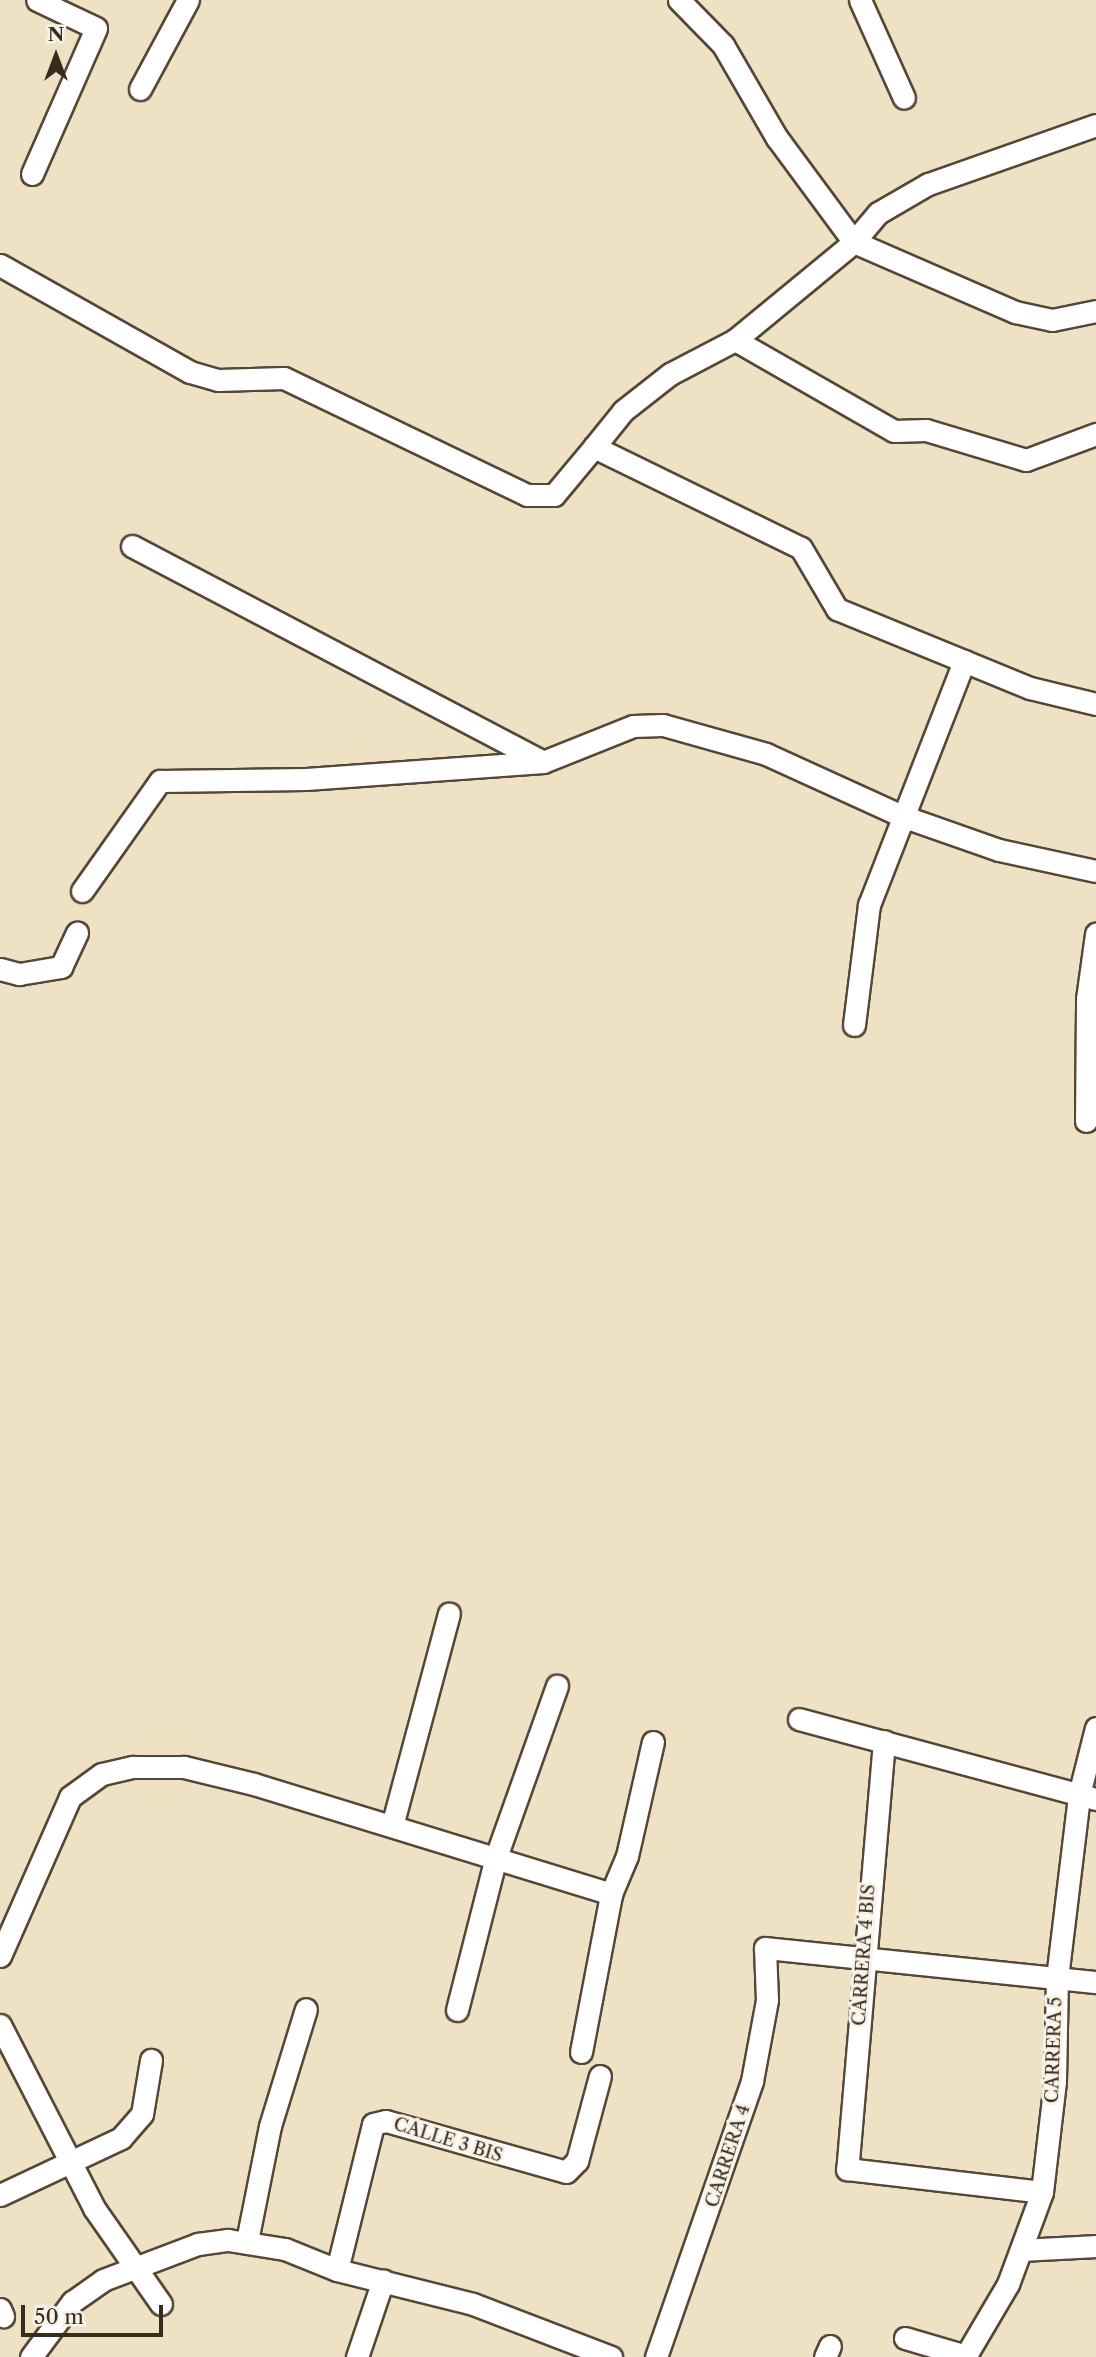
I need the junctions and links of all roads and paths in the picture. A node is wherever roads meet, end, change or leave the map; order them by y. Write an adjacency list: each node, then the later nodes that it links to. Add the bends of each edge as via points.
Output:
1 (37, 0): 8 (street, via 96,28)
2 (188, 0): 5 (street)
3 (679, 0): 9 (street, via 723,45 777,138)
4 (860, 0): 6 (street)
5 (140, 89)
6 (904, 98)
7 (1096, 125): 9 (street, via 929,184 878,213)
8 (32, 174)
9 (854, 242): 11 (street, via 1015,312 1052,320); 12 (street)
10 (0, 265): 14 (street, via 190,372 218,380 284,378 527,495 554,495)
11 (1096, 311)
12 (735, 340): 13 (street, via 894,431 926,430 1026,460); 14 (street, via 670,374 623,411)
13 (1096, 434)
14 (594, 447): 16 (street, via 801,548 837,609)
15 (132, 546): 18 (street)
16 (964, 661): 17 (street, via 1030,688); 19 (street)
17 (1096, 704)
18 (543, 762): 19 (street, via 634,726 663,725 766,754); 21 (street, via 306,779 160,781 112,858)
19 (902, 816): 20 (street, via 999,850); 25 (street, via 869,905)
20 (1096, 871)
21 (82, 891)
22 (77, 932): 24 (street, via 61,967 19,974)
23 (1096, 934): 26 (street, via 1087,999)
24 (0, 969)
25 (854, 1025)
26 (1086, 1121)
27 (449, 1613): 34 (street)
28 (557, 1686): 35 (street)
29 (799, 1719): 31 (street)
30 (1096, 1728): 33 (street, CARRERA 5)
31 (884, 1741): 33 (street); 39 (street, CARRERA 4 BIS)
32 (653, 1742): 36 (street, via 627,1856)
33 (1088, 1797): 40 (street, CARRERA 5)
34 (393, 1826): 35 (street); 37 (street, via 184,1767 133,1767 102,1774 70,1797)
35 (496, 1857): 36 (street); 43 (street)
36 (611, 1894): 45 (street)
37 (8, 1910): 38 (street)
38 (0, 1956)
39 (864, 1957): 40 (street); 49 (street, CARRERA 4 BIS, via 847,2169); 63 (street, CARRERA 4, via 765,1948 766,2000 752,2081)
40 (1057, 1978): 41 (street); 49 (street, CARRERA 5, via 1055,2081)
41 (1096, 1982)
42 (306, 2009): 51 (street, via 270,2126)
43 (457, 2010)
44 (0, 2025): 48 (street)
45 (581, 2052)
46 (151, 2060): 48 (street, via 142,2113 121,2138)
47 (600, 2076): 55 (street, CALLE 3 BIS, via 577,2161 566,2172 548,2171 386,2121 373,2124)
48 (72, 2162): 50 (street); 54 (street)
49 (1042, 2192): 53 (street, CARRERA 5)
50 (0, 2195)
51 (247, 2241): 54 (street, via 206,2242); 55 (street)
52 (1096, 2246): 53 (street)
53 (1022, 2250): 59 (street, CARRERA 5)
54 (134, 2264): 57 (street); 60 (street, via 72,2302)
55 (337, 2270): 56 (street)
56 (383, 2280): 61 (street); 62 (street, via 473,2304)
57 (162, 2304)
58 (905, 2338): 59 (street)
59 (966, 2356)
60 (31, 2357)
61 (357, 2357)
62 (611, 2357)
63 (656, 2357)

